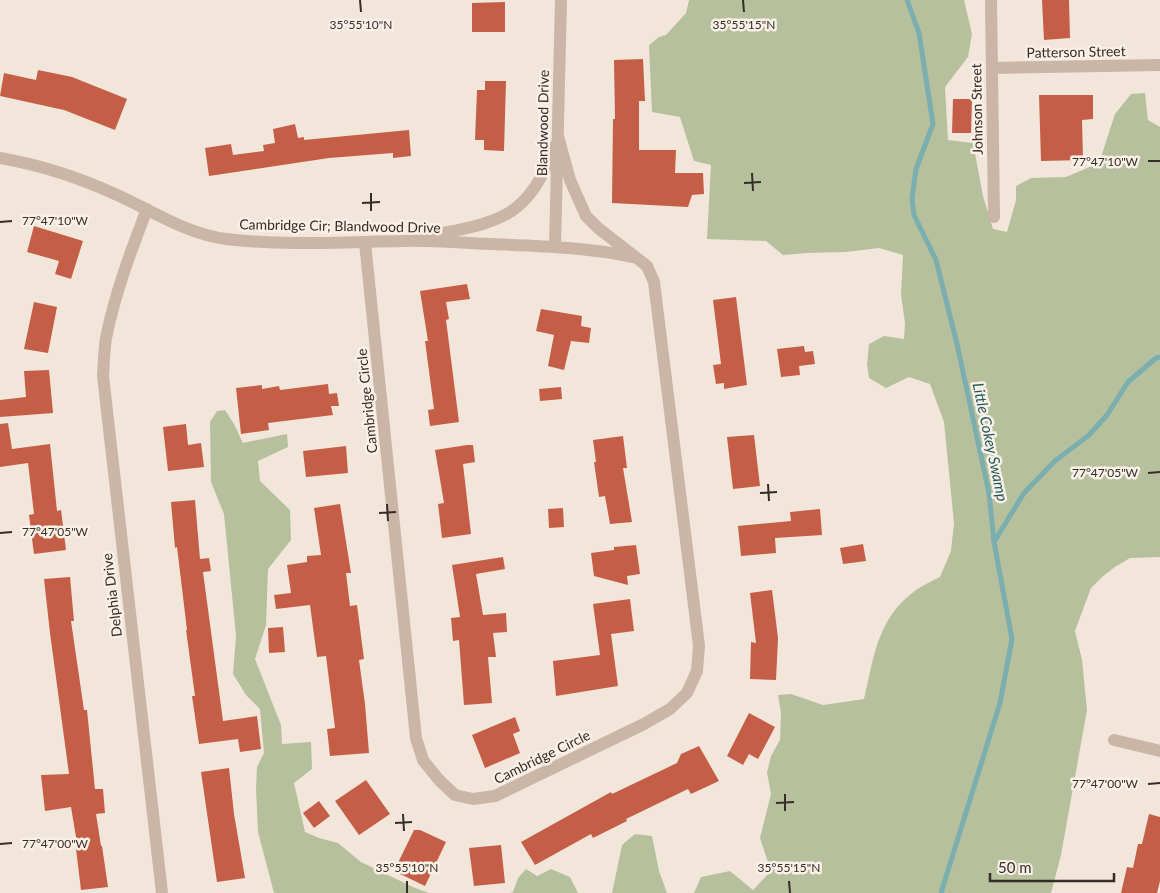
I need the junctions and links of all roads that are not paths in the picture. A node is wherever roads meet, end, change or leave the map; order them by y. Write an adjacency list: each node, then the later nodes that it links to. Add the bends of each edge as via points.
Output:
1 (561, 0): 5 (street, Blandwood Drive)
2 (990, 0): 4 (street, Johnson Street)
3 (1160, 66): 4 (street, Patterson Street)
4 (992, 68): 8 (street, Johnson Street)
5 (558, 136): 9 (street, via 541,178 517,208 486,222); 11 (street, Blandwood Drive); 12 (street, Cambridge Circle, via 570,180 586,216)
6 (0, 158): 7 (street, Cambridge Cir; Blandwood Drive, via 70,175)
7 (147, 209): 10 (street, Cambridge Cir; Blandwood Drive, via 195,232 224,239 267,243); 15 (street, Delphia Drive, via 114,302 106,339 104,376)
8 (994, 217)
9 (404, 240): 10 (street, Cambridge Cir; Blandwood Drive); 11 (street, Cambridge Cir; Blandwood Drive)
10 (365, 243): 12 (street, Cambridge Circle, via 416,738 423,760 439,780 455,795 473,799 495,796 644,724 670,709 687,692 697,671 699,646 654,282 647,266)
11 (555, 247): 12 (street, Cambridge Cir; Blandwood Drive)
12 (635, 258)
13 (1114, 740): 14 (street)
14 (1160, 751)
15 (162, 893)

